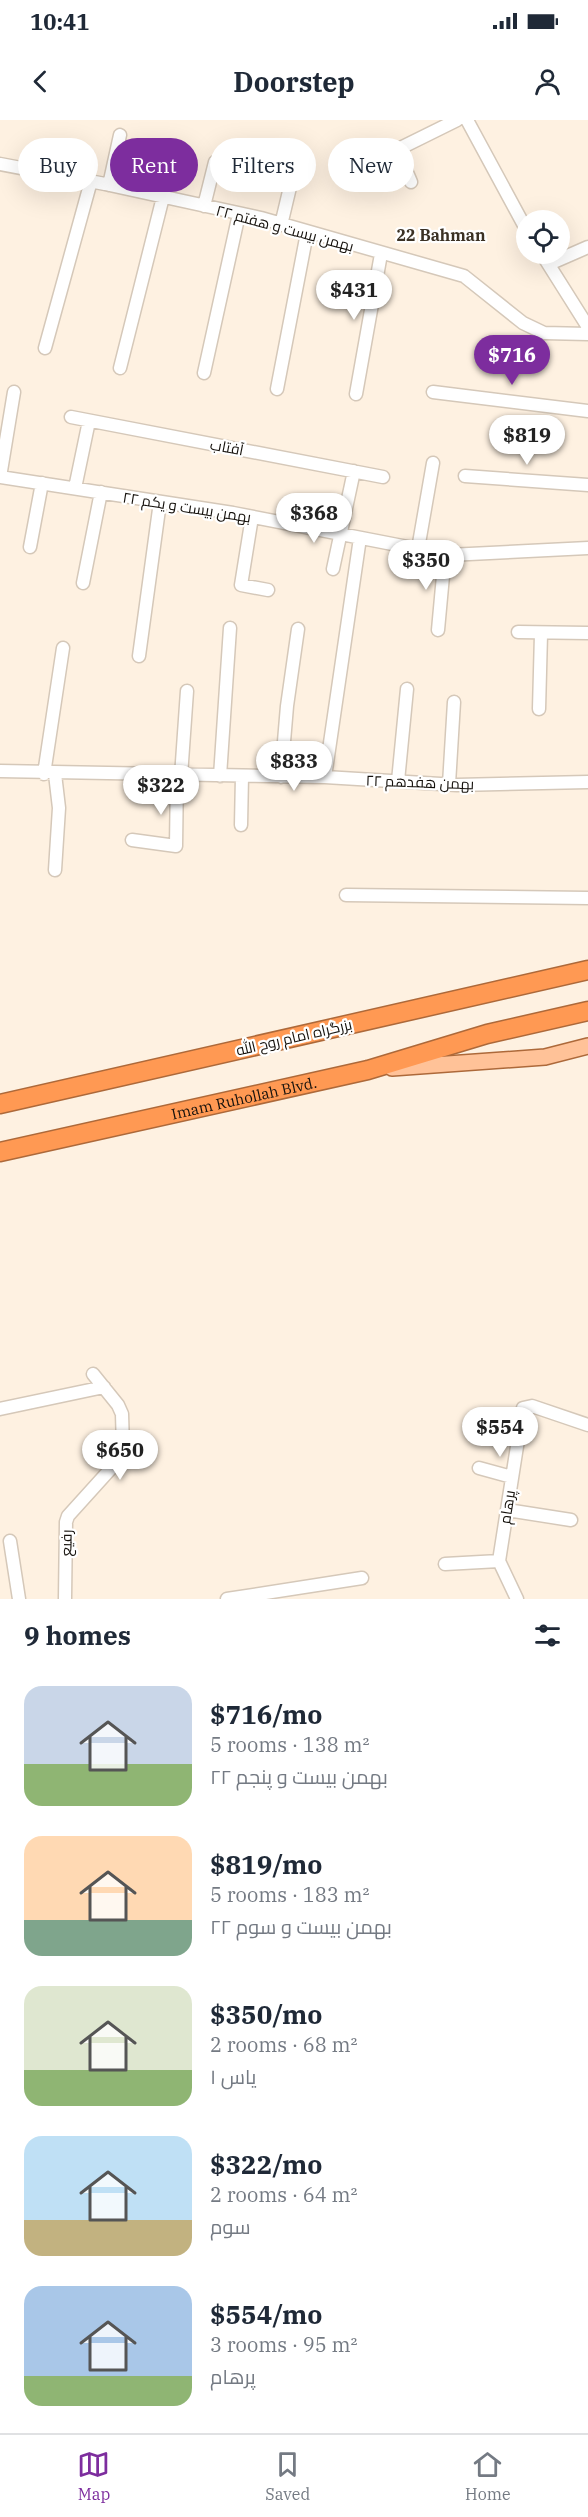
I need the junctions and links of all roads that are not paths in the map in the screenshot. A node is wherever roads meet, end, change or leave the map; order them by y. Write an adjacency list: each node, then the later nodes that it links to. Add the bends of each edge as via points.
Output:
1 (457, 120): 4 (street)
2 (467, 120): 14 (street)
3 (120, 135): 9 (street)
4 (414, 141)
5 (0, 164): 6 (street, ۲۲ بهمن بیست و هفتم)
6 (18, 167)
7 (210, 180): 13 (street)
8 (98, 183): 9 (street, ۲۲ بهمن بیست و هفتم)
9 (109, 185): 12 (street, ۲۲ بهمن بیست و هفتم)
10 (88, 192): 24 (street)
11 (289, 192): 16 (street)
12 (163, 196): 13 (street, ۲۲ بهمن بیست و هفتم); 25 (street)
13 (204, 206): 15 (street, ۲۲ بهمن بیست و هفتم)
14 (516, 212)
15 (239, 214): 16 (street, ۲۲ بهمن بیست و هفتم); 26 (street)
16 (281, 225): 17 (street, ۲۲ بهمن بیست و هفتم)
17 (307, 233): 20 (street, ۲۲ بهمن بیست و هفتم); 27 (street)
18 (588, 247): 19 (street)
19 (570, 252)
20 (381, 254): 23 (street, ۲۲ بهمن بیست و هفتم, via 464,276 523,323 544,333); 30 (street)
21 (548, 264): 22 (street)
22 (588, 327)
23 (588, 334)
24 (45, 348)
25 (120, 368)
26 (204, 374)
27 (277, 389)
28 (14, 392): 37 (street)
29 (433, 392): 31 (street)
30 (356, 394)
31 (588, 411)
32 (71, 417): 33 (street, آفتاب)
33 (89, 421): 35 (street, آفتاب); 41 (street)
34 (433, 463): 49 (street)
35 (354, 471): 38 (street, آفتاب); 45 (street)
36 (465, 476): 40 (street)
37 (0, 477): 39 (street, ۲۲ بهمن بیست و یکم)
38 (383, 477)
39 (42, 483): 41 (street, ۲۲ بهمن بیست و یکم); 47 (street)
40 (588, 485)
41 (75, 488): 42 (street, ۲۲ بهمن بیست و یکم)
42 (101, 492): 43 (street, ۲۲ بهمن بیست و یکم); 52 (street)
43 (160, 502): 44 (street, ۲۲ بهمن بیست و یکم); 61 (street)
44 (252, 517): 45 (street, ۲۲ بهمن بیست و یکم); 53 (street, via 241,585)
45 (340, 534): 46 (street, ۲۲ بهمن بیست و یکم); 51 (street)
46 (360, 538): 49 (street, ۲۲ بهمن بیست و یکم); 72 (street)
47 (30, 547)
48 (588, 548): 50 (street, ۲۲ بهمن بیست و یکم)
49 (418, 549): 50 (street, ۲۲ بهمن بیست و یکم)
50 (445, 554): 56 (street)
51 (333, 569)
52 (83, 583)
53 (268, 590)
54 (230, 628): 69 (street)
55 (298, 629): 71 (street)
56 (438, 630)
57 (518, 632): 59 (street)
58 (588, 633): 59 (street)
59 (541, 634): 65 (street)
60 (63, 648): 67 (street)
61 (139, 656)
62 (407, 689): 73 (street)
63 (187, 691): 68 (street)
64 (454, 702): 75 (street)
65 (539, 710)
66 (0, 771): 67 (street, ۲۲ بهمن هفدهم)
67 (49, 774): 68 (street, ۲۲ بهمن هفدهم); 78 (street, via 59,808)
68 (179, 776): 69 (street, ۲۲ بهمن هفدهم); 77 (street, via 176,846)
69 (220, 776): 70 (street, ۲۲ بهمن هفدهم)
70 (242, 776): 71 (street, ۲۲ بهمن هفدهم); 76 (street)
71 (281, 777): 72 (street, ۲۲ بهمن هفدهم)
72 (325, 777): 73 (street, ۲۲ بهمن هفدهم)
73 (398, 782): 75 (street, ۲۲ بهمن هفدهم)
74 (588, 782): 75 (street, ۲۲ بهمن هفدهم)
75 (449, 784)
76 (241, 825)
77 (132, 840)
78 (55, 870)
79 (346, 895): 80 (street)
80 (588, 898)
81 (588, 970): 85 (highway, بزرگراه امام روح الله)
82 (588, 1011): 84 (highway, Imam Ruhollah Blvd., via 487,1034)
83 (588, 1046): 84 (main road, via 545,1057)
84 (368, 1070): 86 (highway, Imam Ruhollah Blvd.)
85 (0, 1104)
86 (0, 1152)
87 (93, 1374): 88 (street, رفیع)
88 (104, 1386): 89 (street); 100 (street, رفیع, via 122,1414 123,1447 115,1464 68,1516)
89 (0, 1409)
90 (588, 1425): 92 (street, پرهام, via 532,1406 523,1408)
91 (479, 1468): 92 (street)
92 (512, 1477): 93 (street, پرهام)
93 (507, 1510): 94 (street); 96 (street, پرهام)
94 (571, 1520)
95 (10, 1541): 99 (street)
96 (499, 1561): 97 (street); 102 (street)
97 (445, 1564)
98 (362, 1578): 101 (street)
99 (19, 1599)
100 (65, 1599)
101 (227, 1599)
102 (517, 1599)

